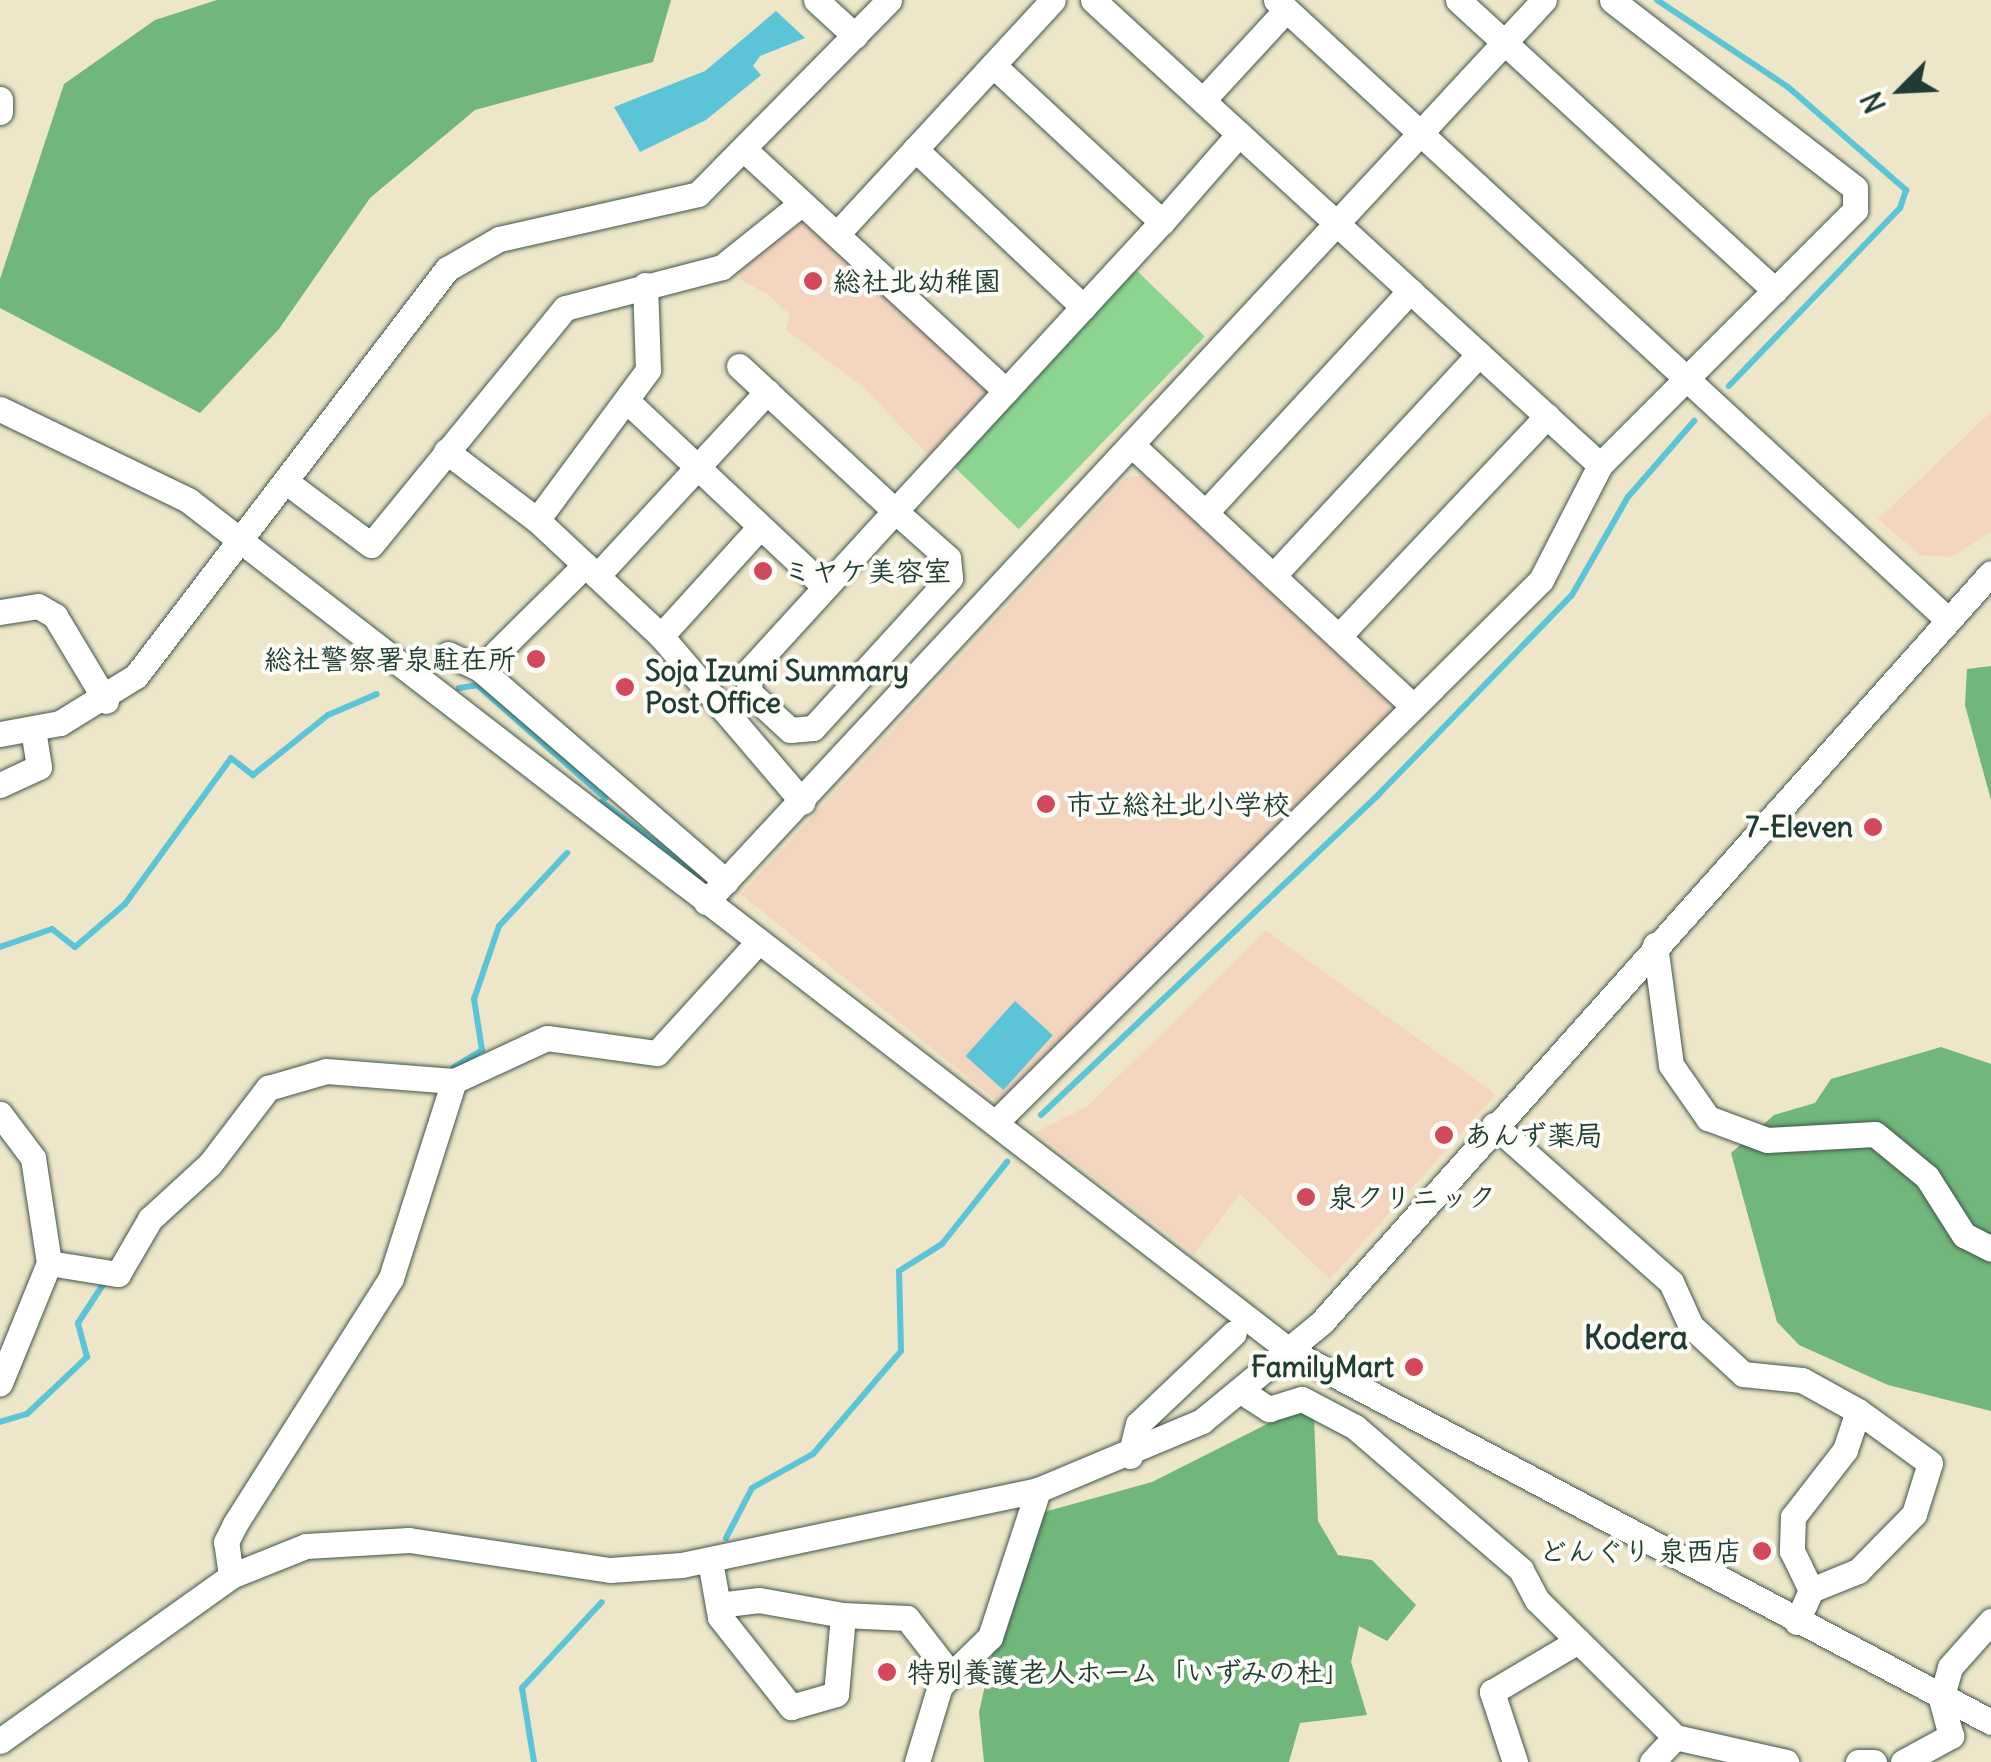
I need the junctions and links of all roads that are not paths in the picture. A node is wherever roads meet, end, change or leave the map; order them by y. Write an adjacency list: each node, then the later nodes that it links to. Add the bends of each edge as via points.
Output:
1 (816, 0): 9 (street)
2 (888, 0): 9 (street)
3 (1052, 0): 11 (street)
4 (1094, 0): 13 (street)
5 (1458, 0): 10 (street)
6 (1544, 0): 10 (street)
7 (1612, 0): 24 (street, via 1855,188 1855,210)
8 (1281, 5): 13 (street); 15 (street)
9 (854, 36): 18 (street)
10 (1503, 41): 15 (street); 24 (street)
11 (992, 65): 17 (street); 20 (street)
12 (0, 99): 14 (street)
13 (1203, 100): 16 (street)
14 (0, 112)
15 (1421, 132): 21 (street); 29 (street)
16 (1240, 134): 20 (street); 21 (street)
17 (915, 149): 22 (street); 26 (street)
18 (748, 152): 19 (street); 39 (street, via 671,205 474,250 420,298)
19 (802, 203): 22 (street); 23 (street, via 722,266)
20 (1162, 222): 26 (street)
21 (1336, 223): 25 (street); 35 (street)
22 (837, 234): 30 (street)
23 (645, 285): 32 (street, via 653,350); 36 (street, via 592,296 544,325)
24 (1775, 290): 29 (street)
25 (1410, 291): 27 (street); 41 (street)
26 (1083, 307): 30 (street)
27 (1479, 354): 34 (street); 47 (street)
28 (739, 366): 31 (street)
29 (1689, 380): 37 (street); 50 (street)
30 (1006, 390): 40 (street)
31 (766, 392): 38 (street); 40 (street)
32 (628, 402): 38 (street); 42 (street)
33 (0, 409): 44 (street, via 138,469)
34 (1547, 416): 37 (street); 52 (street)
35 (1132, 445): 41 (street); 61 (street)
36 (446, 451): 39 (street, via 371,544); 42 (street)
37 (1600, 465): 56 (street, via 1540,580)
38 (697, 467): 43 (street); 45 (street)
39 (284, 482): 44 (street)
40 (895, 511): 48 (street); 48 (street, via 948,558 950,578 814,728 790,730 750,693 748,672)
41 (1206, 512): 47 (street)
42 (537, 520): 45 (street)
43 (760, 527): 48 (street); 51 (street)
44 (238, 538): 55 (street, via 136,676); 59 (street)
45 (591, 570): 51 (street); 54 (street)
46 (1991, 573): 50 (street)
47 (1273, 576): 52 (street)
48 (825, 587)
49 (0, 612): 55 (street, via 38,606 54,616)
50 (1947, 619): 65 (street)
51 (661, 636): 61 (street)
52 (1338, 636): 56 (street)
53 (448, 654): 54 (street)
54 (480, 670): 59 (street)
55 (106, 701): 57 (street)
56 (1414, 706): 68 (street)
57 (32, 729): 58 (street); 60 (street, via 38,766)
58 (0, 734)
59 (532, 739): 62 (street); 63 (street)
60 (0, 785)
61 (804, 802): 62 (street)
62 (726, 881): 63 (street)
63 (706, 902): 64 (street)
64 (758, 942): 66 (street, via 657,1053 548,1038); 68 (street)
65 (1655, 945): 69 (street); 70 (street, via 1672,1065 1708,1118 1768,1140 1875,1134 1926,1177 1964,1235)
66 (454, 1081): 71 (street, via 343,1070 268,1088 210,1164 150,1220 118,1274); 80 (street, via 391,1278 235,1524 226,1542)
67 (0, 1114): 71 (street, via 33,1158)
68 (995, 1124): 73 (street)
69 (1494, 1124): 73 (street); 76 (street, via 1671,1282 1692,1326 1743,1374 1802,1380)
70 (1991, 1249)
71 (48, 1263): 74 (street)
72 (1234, 1333): 77 (street, via 1138,1424)
73 (1290, 1352): 75 (street); 85 (street)
74 (0, 1384)
75 (1244, 1393): 77 (street); 86 (street, via 1269,1409 1302,1399 1355,1426 1521,1570)
76 (1858, 1411): 81 (street, via 1845,1450 1793,1517 1792,1552); 81 (street, via 1930,1463 1914,1514 1858,1572)
77 (1130, 1456): 78 (street)
78 (1038, 1490): 79 (street); 87 (street, via 990,1637)
79 (710, 1560): 80 (street, via 610,1570 354,1538 306,1546); 82 (street)
80 (231, 1576): 91 (street)
81 (1811, 1590): 85 (street)
82 (718, 1605): 83 (street, via 759,1600); 83 (street, via 791,1707 836,1694)
83 (843, 1615): 87 (street, via 907,1618)
84 (1991, 1621): 88 (street, via 1950,1667)
85 (1797, 1622): 88 (street)
86 (1578, 1641): 90 (street); 93 (street, via 1492,1692)
87 (951, 1675): 92 (street)
88 (1941, 1699): 89 (street); 98 (street, via 1951,1736)
89 (1991, 1722)
90 (1675, 1737): 94 (street); 95 (street)
91 (0, 1741)
92 (917, 1762)
93 (1515, 1762)
94 (1652, 1762)
95 (1786, 1762)
96 (1858, 1762): 97 (street)
97 (1874, 1762)
98 (1903, 1762)

